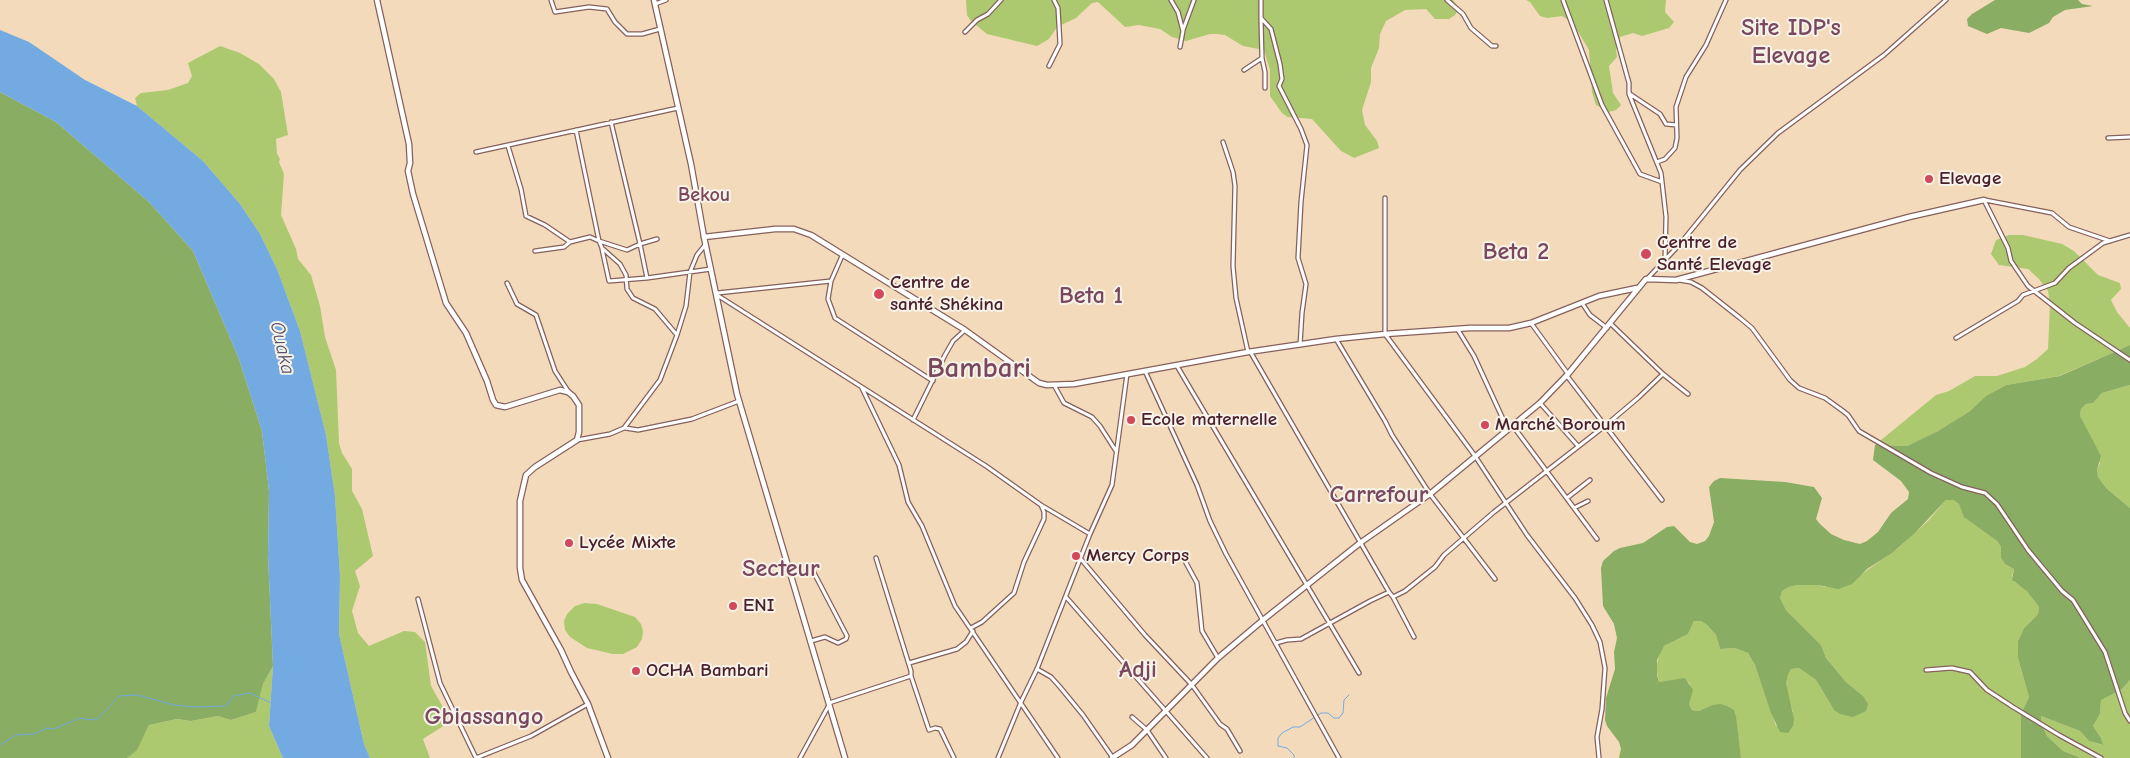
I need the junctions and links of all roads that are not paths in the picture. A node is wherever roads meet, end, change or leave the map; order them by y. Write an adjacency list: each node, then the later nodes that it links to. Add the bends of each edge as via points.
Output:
1 (377, 0): 83 (street, via 409,144 408,171 413,194 446,303 466,333 493,400 496,405 505,407 560,390)
2 (551, 0): 16 (street, via 555,12 588,7 607,9 627,34 642,34)
3 (666, 0): 14 (street)
4 (1001, 0): 18 (street)
5 (1054, 0): 22 (street, via 1058,8 1060,44)
6 (1171, 0): 17 (street)
7 (1194, 0): 17 (street)
8 (1261, 0): 15 (street)
9 (1447, 0): 19 (street, via 1463,14 1471,28)
10 (1563, 0): 36 (street, via 1602,105 1640,174)
11 (1606, 0): 25 (street)
12 (1726, 0): 28 (street, via 1706,44 1686,77 1676,107)
13 (1946, 0): 50 (street, via 1884,54 1778,133 1740,170)
14 (655, 2): 16 (street)
15 (1261, 18): 21 (street); 72 (street, via 1271,29 1280,64 1282,79 1279,86 1307,145 1298,258 1306,284)
16 (661, 28): 26 (street)
17 (1183, 31): 20 (street)
18 (965, 32)
19 (1496, 46)
20 (1180, 47)
21 (1262, 58): 23 (street); 24 (street)
22 (1050, 66)
23 (1244, 70)
24 (1265, 88)
25 (1630, 94): 28 (street, via 1660,114 1666,124); 35 (street)
26 (679, 108): 27 (street); 40 (street)
27 (611, 122): 29 (street); 45 (street)
28 (1676, 125): 35 (street, via 1675,148 1665,159)
29 (576, 130): 33 (street); 42 (street)
30 (2130, 137): 31 (street)
31 (2108, 138)
32 (1224, 142): 73 (street, via 1233,172 1236,298)
33 (508, 146): 34 (street); 44 (street, via 526,216)
34 (476, 152)
35 (1657, 162): 36 (street)
36 (1663, 182): 50 (street)
37 (1385, 198): 68 (street)
38 (1984, 200): 43 (street, via 2052,213 2069,227); 57 (street); 60 (street, via 2008,248 2011,261)
39 (2130, 235): 43 (street)
40 (704, 237): 46 (street); 49 (street, via 794,229 811,235)
41 (657, 240): 45 (street)
42 (599, 241): 44 (street, via 590,237); 45 (street, via 627,250); 47 (street)
43 (2110, 241): 60 (street, via 2069,268 2055,283)
44 (570, 242): 48 (street, via 564,247)
45 (640, 244): 53 (street)
46 (706, 245): 51 (street); 52 (street, via 697,255)
47 (602, 248): 55 (street, via 620,264); 55 (street, via 609,281)
48 (535, 251)
49 (842, 256): 56 (street); 66 (street)
50 (1665, 261): 54 (street)
51 (711, 269): 52 (street); 61 (street)
52 (690, 272): 53 (street); 69 (street, via 686,306)
53 (647, 278): 55 (street)
54 (1646, 279): 57 (street); 59 (street)
55 (626, 280): 69 (street, via 632,298 655,309)
56 (830, 280): 61 (street); 80 (street, via 828,299 835,318)
57 (1676, 280): 139 (street, via 1691,282 1740,318 1752,328 1790,380 1799,388 1825,398 1843,410 1859,432 1931,472 1962,487 1985,493 1997,504 2028,550 2073,600 2105,652)
58 (507, 283): 83 (street, via 517,304 536,315 555,371)
59 (1637, 288): 62 (street); 64 (street)
60 (2034, 291): 70 (street); 74 (street)
61 (717, 294): 82 (street); 85 (street)
62 (1582, 303): 63 (street); 65 (street, via 1590,315)
63 (1531, 323): 67 (street, via 1509,328); 79 (street)
64 (1611, 324): 65 (street); 78 (street)
65 (1607, 328): 79 (street)
66 (965, 330): 80 (street, via 953,341); 81 (street, via 1040,383)
67 (1458, 330): 68 (street); 91 (street, via 1474,356)
68 (1385, 334): 71 (street); 95 (street)
69 (677, 335): 90 (street, via 660,380)
70 (1956, 338)
71 (1336, 339): 72 (street); 100 (street)
72 (1300, 345): 73 (street)
73 (1250, 352): 75 (street); 110 (street)
74 (2130, 360)
75 (1177, 366): 76 (street); 116 (street)
76 (1145, 371): 77 (street); 121 (street, via 1198,485 1210,521)
77 (1127, 374): 81 (street); 94 (street)
78 (1663, 374): 84 (street); 88 (street)
79 (1567, 375): 86 (street); 88 (street)
80 (933, 381): 87 (street)
81 (1054, 385): 94 (street, via 1064,403 1092,417)
82 (861, 387): 87 (street); 123 (street, via 899,465 908,502 922,526 955,606)
83 (568, 392): 92 (street, via 579,404)
84 (1688, 394)
85 (739, 401): 90 (street, via 692,419 638,430); 125 (street)
86 (1540, 403): 89 (street); 93 (street)
87 (913, 420): 105 (street)
88 (1606, 425): 93 (street); 102 (street)
89 (1513, 426): 91 (street); 96 (street)
90 (624, 428): 92 (street)
91 (1508, 430): 95 (street)
92 (577, 440): 135 (street, via 526,475 520,501 520,568 522,580)
93 (1578, 446): 96 (street)
94 (1116, 451): 107 (street, via 1112,485)
95 (1475, 456): 100 (street); 104 (street)
96 (1547, 470): 101 (street); 104 (street)
97 (1581, 480): 99 (street)
98 (1590, 480): 99 (street)
99 (1583, 484): 101 (street)
100 (1430, 494): 108 (street); 110 (street)
101 (1567, 498): 106 (street)
102 (1662, 500)
103 (1588, 501): 106 (street)
104 (1506, 503): 108 (street); 153 (street, via 1576,598 1600,642 1606,668 1597,737)
105 (1041, 505): 107 (street); 123 (street, via 1044,519 1014,593)
106 (1574, 508): 109 (street)
107 (1090, 534): 112 (street)
108 (1463, 538): 115 (street); 119 (street, via 1435,567)
109 (1597, 539)
110 (1360, 543): 116 (street); 117 (street)
111 (876, 558): 128 (street)
112 (1080, 558): 118 (street); 133 (street)
113 (1185, 561): 127 (street, via 1197,583 1202,631)
114 (812, 569): 125 (street, via 847,636 838,642 825,637)
115 (1495, 579)
116 (1307, 586): 121 (street); 122 (street)
117 (1389, 592): 119 (street); 122 (street)
118 (1066, 596): 129 (street); 137 (street)
119 (1393, 598): 124 (street)
120 (418, 599): 142 (street, via 440,683)
121 (1263, 620): 126 (street); 127 (street)
122 (1332, 624): 126 (street, via 1301,640); 131 (street)
123 (972, 630): 128 (street, via 966,642 957,649); 134 (street)
124 (1414, 637)
125 (811, 641): 136 (street)
126 (1276, 643): 152 (street)
127 (1218, 658): 133 (street)
128 (909, 663): 132 (street)
129 (1037, 669): 134 (street); 149 (street, via 1060,687)
130 (1926, 670): 154 (street, via 1952,668 1970,672 1987,690)
131 (1359, 673)
132 (911, 676): 136 (street); 146 (street, via 929,730 940,729)
133 (1192, 685): 137 (street); 141 (street)
134 (1021, 702): 147 (street); 148 (street)
135 (588, 704): 142 (street, via 531,736); 143 (street)
136 (828, 704): 144 (street); 145 (street)
137 (1166, 710): 140 (street); 151 (street)
138 (1132, 717): 140 (street)
139 (2130, 721)
140 (1147, 730): 149 (street, via 1132,746); 150 (street)
141 (1240, 751)
142 (476, 758)
143 (608, 758)
144 (800, 758)
145 (845, 758)
146 (954, 758)
147 (998, 758)
148 (1058, 758)
149 (1113, 758)
150 (1166, 758)
151 (1207, 758)
152 (1340, 758)
153 (1599, 758)
154 (2101, 758)

